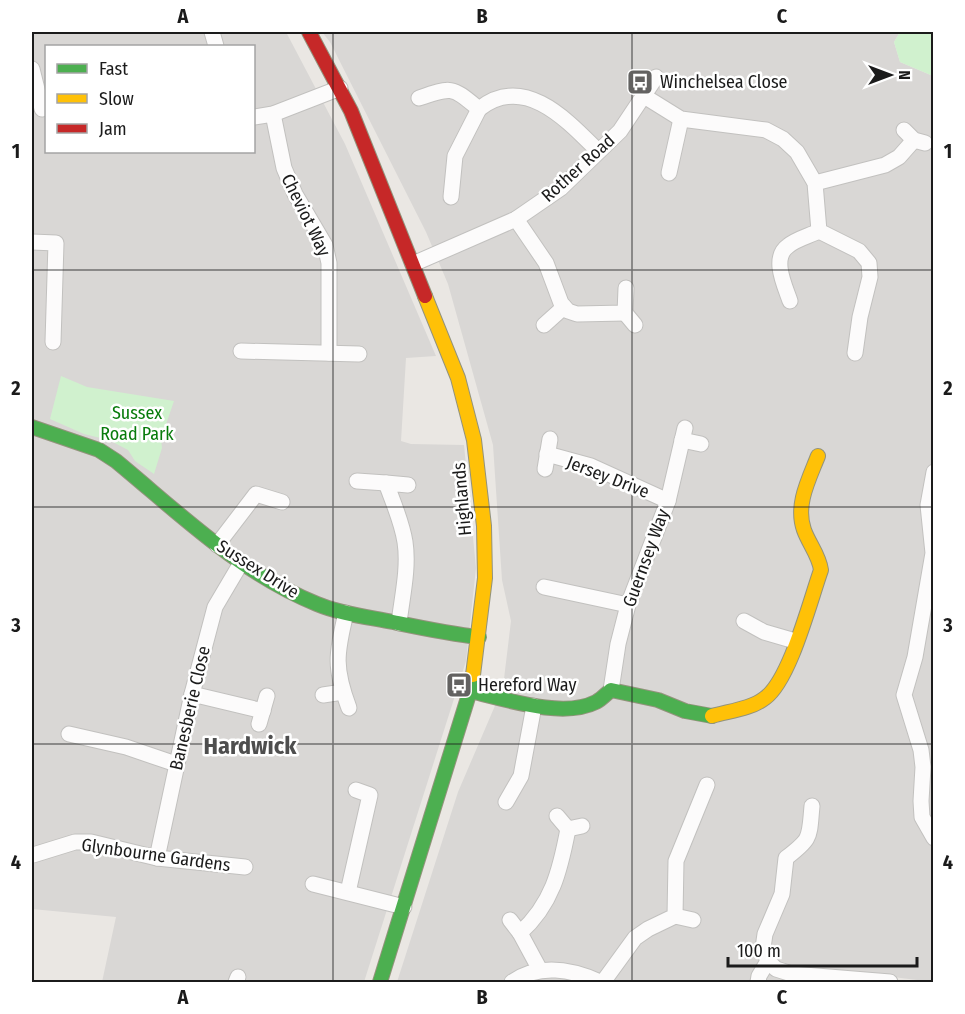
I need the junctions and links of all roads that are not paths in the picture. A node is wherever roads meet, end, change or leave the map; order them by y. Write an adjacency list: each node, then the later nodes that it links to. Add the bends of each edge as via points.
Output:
1 (309, 32): 4 (street, Highlands)
2 (32, 69): 8 (street)
3 (656, 77): 5 (street, Rother Road)
4 (340, 88): 9 (street); 20 (street, Highlands)
5 (644, 96): 11 (street); 13 (street, Rother Road, via 620,131)
6 (420, 98): 7 (street, via 456,90)
7 (479, 109): 13 (street, via 491,100 507,97 537,100 570,122); 16 (street, via 455,156 460,174)
8 (40, 110)
9 (273, 114): 10 (street); 27 (street, Cheviot Way, via 284,168 325,245 329,263)
10 (255, 117)
11 (681, 119): 14 (street); 15 (street, via 766,130 797,152)
12 (914, 137): 15 (street, via 899,157 885,165)
13 (598, 151): 17 (street, Rother Road, via 561,188)
14 (669, 173)
15 (815, 183): 18 (street)
16 (451, 197)
17 (516, 219): 20 (street, Rother Road); 23 (street, via 546,263)
18 (819, 231): 22 (street, via 786,246 782,255 780,271); 28 (street, via 859,251 869,263 870,277)
19 (32, 242): 25 (street, via 56,243)
20 (413, 264): 49 (street, Highlands, via 458,378 474,440 484,526 485,578)
21 (626, 288): 23 (street, via 630,319 577,314)
22 (790, 301)
23 (564, 307): 24 (street)
24 (544, 325)
25 (53, 342)
26 (241, 351): 27 (street)
27 (329, 353): 29 (street)
28 (855, 353)
29 (358, 354)
30 (32, 427): 40 (street, Sussex Drive, via 99,450 117,461)
31 (701, 444): 38 (street, Guernsey Way, via 683,434)
32 (547, 454): 38 (street, Jersey Drive, via 591,466)
33 (818, 456): 50 (street, via 801,514 802,527 820,562 820,570)
34 (933, 472): 41 (street, via 928,505)
35 (357, 481): 36 (street)
36 (386, 483): 37 (street); 47 (street, via 405,542)
37 (408, 485)
38 (668, 501): 44 (street, Guernsey Way)
39 (282, 502): 40 (street, via 256,494)
40 (217, 544): 42 (street, Sussex Drive)
41 (933, 553): 48 (street)
42 (241, 563): 45 (street, Sussex Drive, via 280,587); 54 (street, Banesberie Close, via 215,607)
43 (543, 587): 44 (street)
44 (628, 605): 51 (street, Guernsey Way)
45 (346, 614): 47 (street, Sussex Drive); 53 (street, via 336,662)
46 (744, 621): 50 (street)
47 (399, 623): 49 (street, Sussex Drive)
48 (927, 625): 66 (street, via 904,695 921,750 922,817)
49 (479, 637): 52 (street, Highlands)
50 (795, 641): 51 (street, via 785,674 766,698 732,712 710,716)
51 (611, 690): 56 (street, via 598,702 585,706)
52 (470, 691): 56 (street); 72 (street, Highlands)
53 (343, 692): 55 (street); 57 (street)
54 (192, 694): 58 (street); 60 (street, Banesberie Close)
55 (323, 695)
56 (534, 706): 63 (street, via 521,776)
57 (349, 708)
58 (263, 710)
59 (69, 734): 60 (street)
60 (176, 764): 68 (street, Banesberie Close)
61 (707, 785): 73 (street, via 676,861)
62 (356, 790): 71 (street, via 370,795)
63 (506, 802)
64 (812, 806): 77 (street, via 809,837 786,858 782,894 765,934 763,948)
65 (557, 816): 76 (street, via 575,828 553,889 535,919)
66 (933, 838)
67 (33, 855): 68 (street, Glynbourne Gardens, via 75,842 91,842)
68 (157, 858): 69 (street, Glynbourne Gardens)
69 (245, 867)
70 (313, 884): 71 (street)
71 (348, 892): 72 (street)
72 (404, 907): 79 (street, Highlands)
73 (675, 916): 75 (street); 81 (street, via 635,938)
74 (510, 920): 76 (street)
75 (693, 920)
76 (520, 933): 78 (street)
77 (768, 961): 82 (street); 83 (street, via 776,969 792,974)
78 (540, 970): 80 (street); 81 (street, via 579,973)
79 (380, 982)
80 (512, 982)
81 (602, 982)
82 (758, 982)
83 (890, 982)

